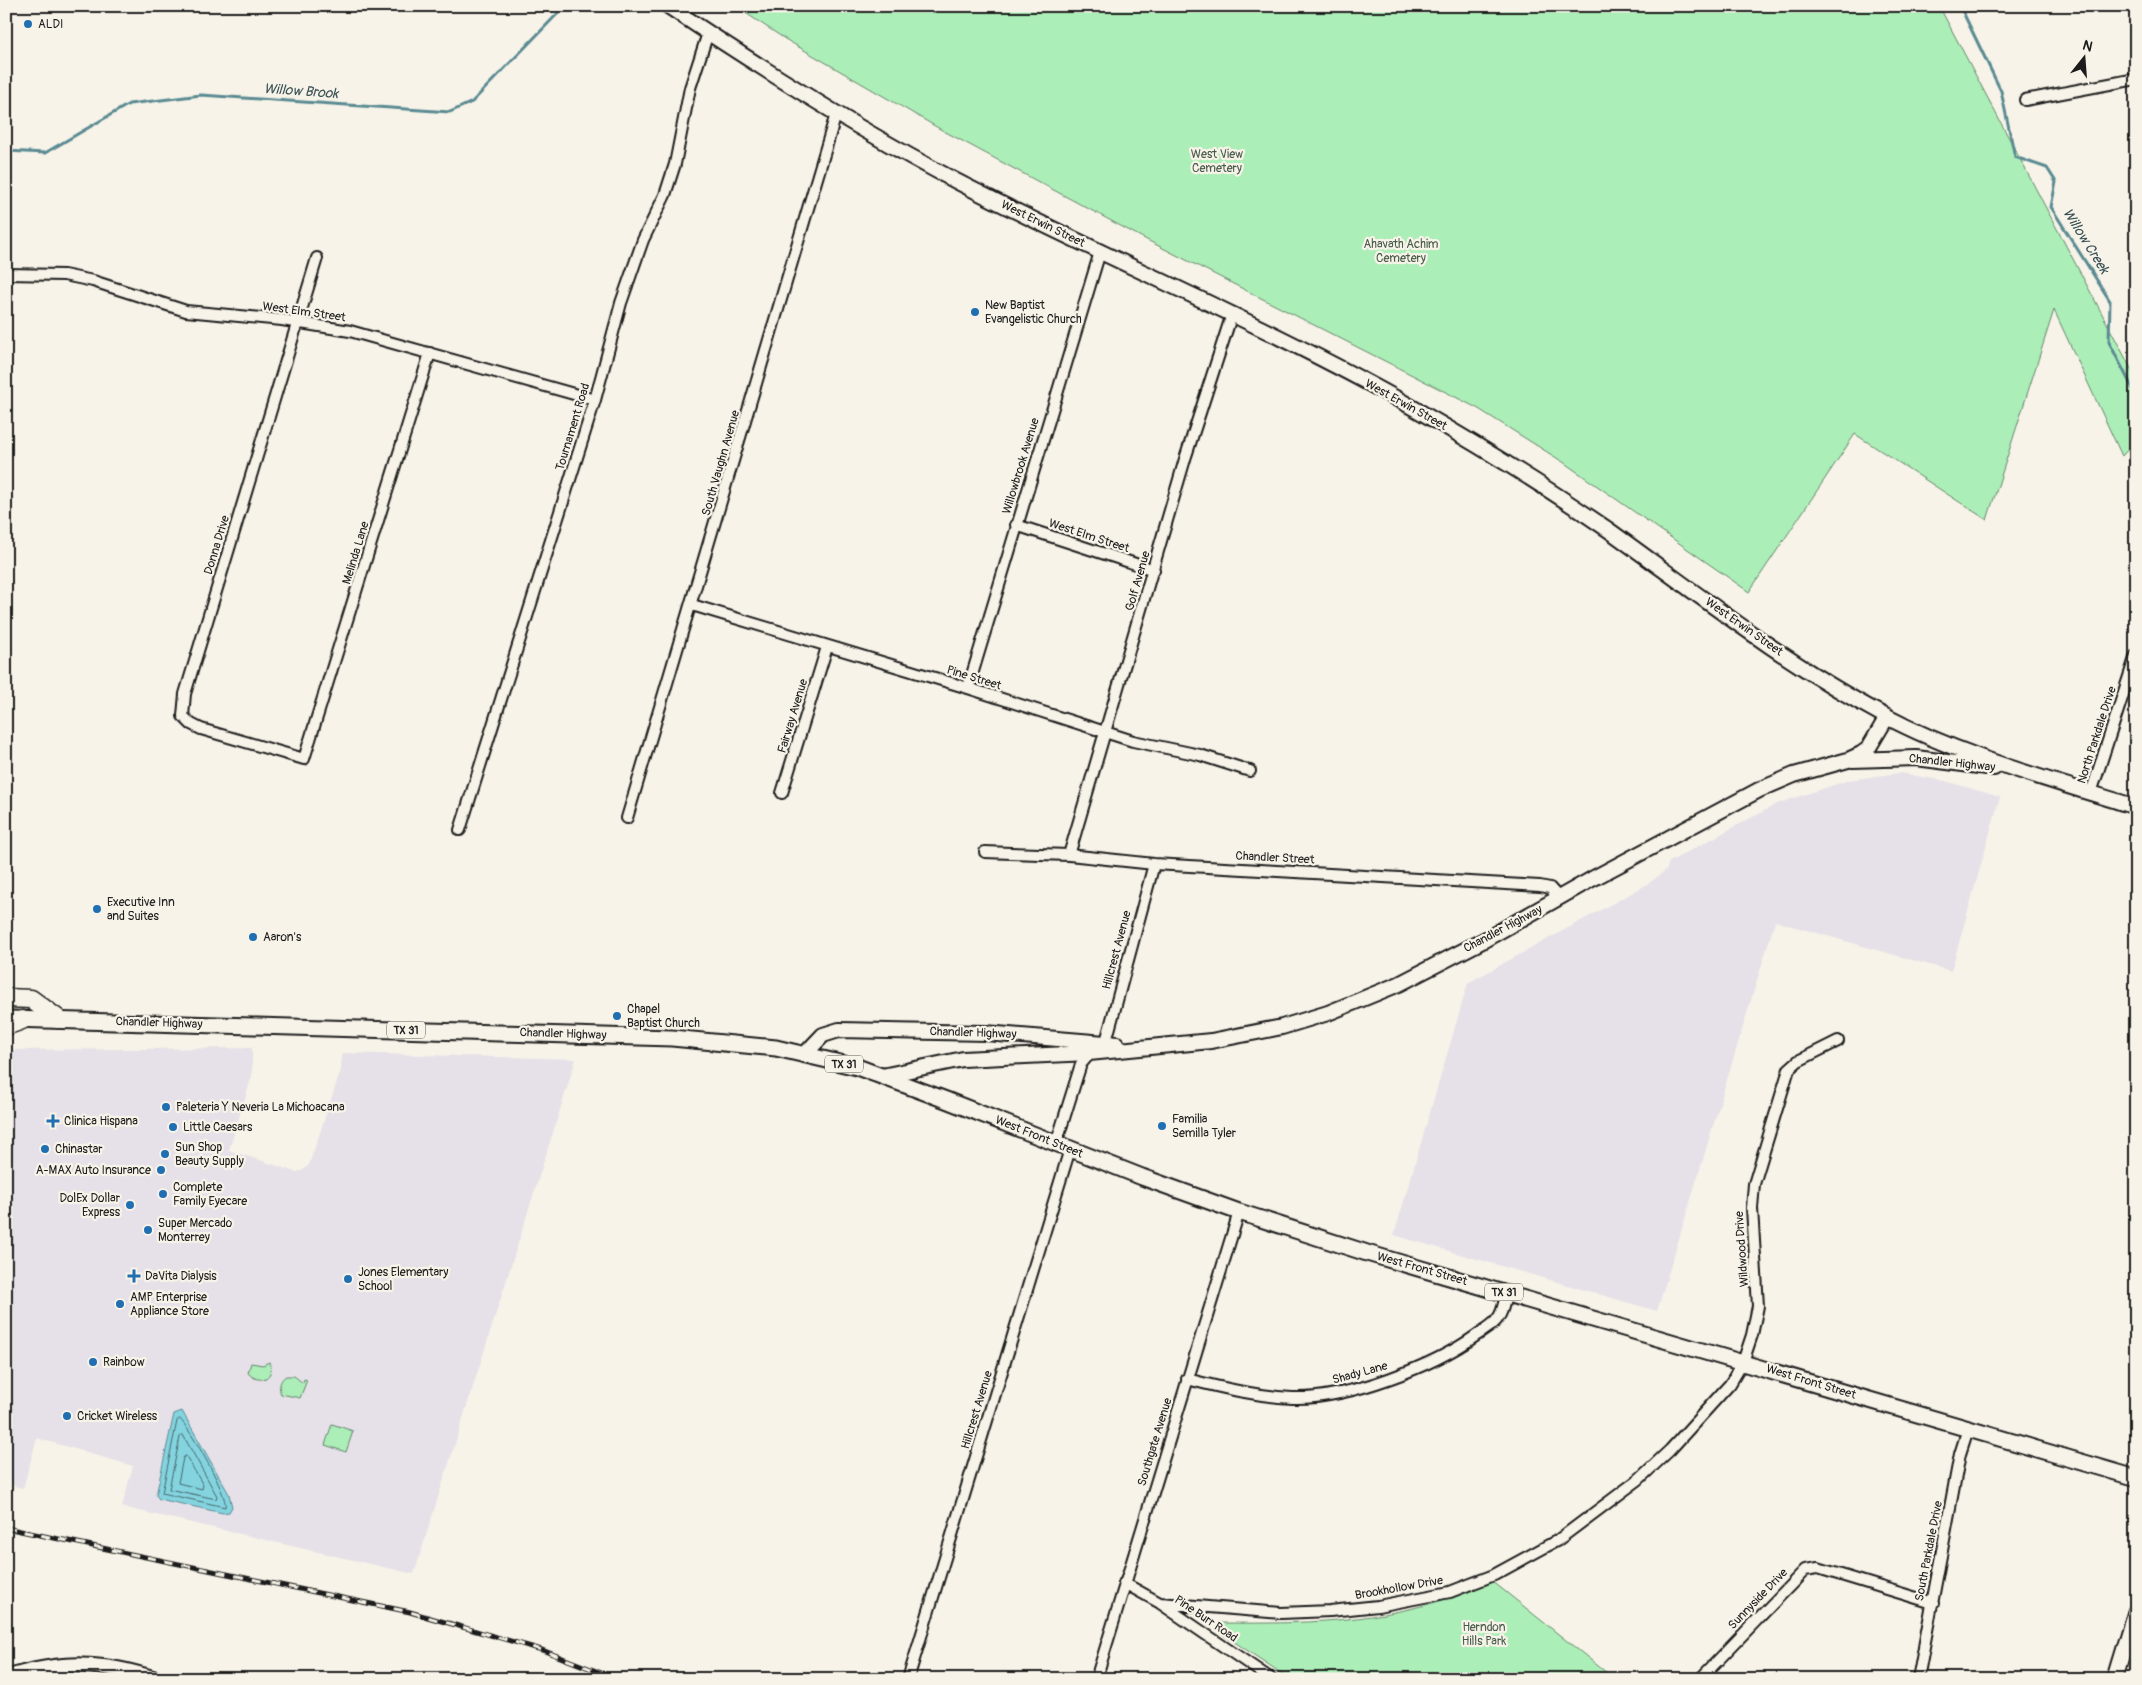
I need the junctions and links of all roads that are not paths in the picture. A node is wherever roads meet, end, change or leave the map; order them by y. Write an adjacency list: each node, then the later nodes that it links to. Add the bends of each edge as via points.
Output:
1 (668, 6): 2 (street, West Erwin Street)
2 (708, 33): 5 (street, West Erwin Street); 12 (street, Tournament Road, via 690,88 675,164 621,303)
3 (2136, 79): 4 (street)
4 (2025, 100)
5 (836, 114): 6 (street, West Erwin Street, via 954,180); 15 (street, South Vaughn Avenue)
6 (1100, 252): 9 (street, West Erwin Street); 13 (street, Willowbrook Avenue)
7 (317, 258): 10 (street, Donna Drive)
8 (6, 274): 10 (street, West Elm Street, via 64,275 186,311)
9 (1232, 314): 14 (street, Golf Avenue, via 1185,459); 19 (street, West Erwin Street, via 1385,393 1520,472 1607,529 1795,664)
10 (298, 323): 11 (street, West Elm Street, via 350,331); 21 (street, Donna Drive, via 183,704 183,716 201,729)
11 (430, 352): 12 (street, West Elm Street); 21 (street, Melinda Lane)
12 (595, 400): 29 (street, Tournament Road)
13 (1016, 525): 14 (street, West Elm Street); 18 (street, Willowbrook Avenue)
14 (1154, 570): 20 (street, Golf Avenue)
15 (692, 605): 16 (street, Pine Street); 28 (street, South Vaughn Avenue)
16 (827, 647): 18 (street, Pine Street); 25 (street, Fairway Avenue)
17 (2136, 655): 26 (street, North Parkdale Drive)
18 (968, 688): 20 (street, Pine Street)
19 (1887, 717): 22 (street, Chandler Highway, via 1868,749); 24 (street, West Erwin Street)
20 (1106, 733): 23 (street, Pine Street); 31 (street, Golf Avenue)
21 (304, 760)
22 (1848, 760): 24 (street, Chandler Highway, via 1933,759); 33 (street, Chandler Highway, via 1794,775 1759,790)
23 (1250, 771)
24 (2024, 772): 26 (street, West Erwin Street)
25 (782, 793)
26 (2091, 793): 27 (street, West Erwin Street)
27 (2136, 808)
28 (627, 818)
29 (460, 830)
30 (984, 852): 31 (street, Chandler Street)
31 (1070, 855): 32 (street, Chandler Street)
32 (1154, 864): 33 (street, Chandler Street, via 1540,886 1550,888); 38 (street, Hillcrest Avenue)
33 (1559, 898): 38 (street, Chandler Highway, via 1399,984 1321,1016 1227,1038)
34 (6, 998): 35 (highway, via 31,999)
35 (58, 1019): 36 (main road, Chandler Highway / TX 31); 39 (main road, Chandler Highway / TX 31, via 672,1038 730,1042)
36 (12, 1022)
37 (1838, 1041): 44 (street, Wildwood Drive, via 1798,1061 1790,1070 1760,1158 1752,1208 1758,1306)
38 (1099, 1049): 39 (street, Chandler Highway, via 986,1033 839,1030 823,1034); 40 (street, Chandler Highway, via 963,1059); 41 (street, Hillcrest Avenue, via 1081,1064)
39 (805, 1054): 40 (main road, West Front Street / TX 31)
40 (882, 1076): 41 (main road, West Front Street / TX 31)
41 (1063, 1146): 42 (main road, West Front Street / TX 31); 54 (street, Hillcrest Avenue)
42 (1239, 1212): 43 (main road, West Front Street / TX 31, via 1367,1254); 45 (street, Southgate Avenue)
43 (1507, 1293): 44 (main road, West Front Street / TX 31); 45 (street, Shady Lane, via 1498,1318 1467,1342 1433,1361 1391,1378 1336,1393 1294,1398 1244,1393)
44 (1742, 1362): 46 (main road, West Front Street / TX 31); 47 (street, Wildwood Drive, via 1730,1384)
45 (1187, 1379): 49 (street, Southgate Avenue)
46 (1968, 1429): 48 (main road, West Front Street / TX 31); 51 (street, South Parkdale Drive, via 1960,1454)
47 (1662, 1458): 50 (street, Brookhollow Drive, via 1558,1540 1494,1575 1450,1592 1330,1612 1281,1613)
48 (2136, 1478)
49 (1124, 1583): 50 (street, Pine Burr Road); 56 (street, Southgate Avenue)
50 (1160, 1602): 57 (street, Pine Burr Road)
51 (1932, 1602): 58 (street, Sunnyside Drive, via 1818,1568 1805,1570); 59 (street, South Parkdale Drive)
52 (2136, 1610): 60 (street)
53 (6, 1678): 55 (street, via 38,1668 82,1664 122,1669)
54 (910, 1678)
55 (156, 1679)
56 (1096, 1679)
57 (1271, 1679)
58 (1700, 1679)
59 (1918, 1679)
60 (2115, 1679)

